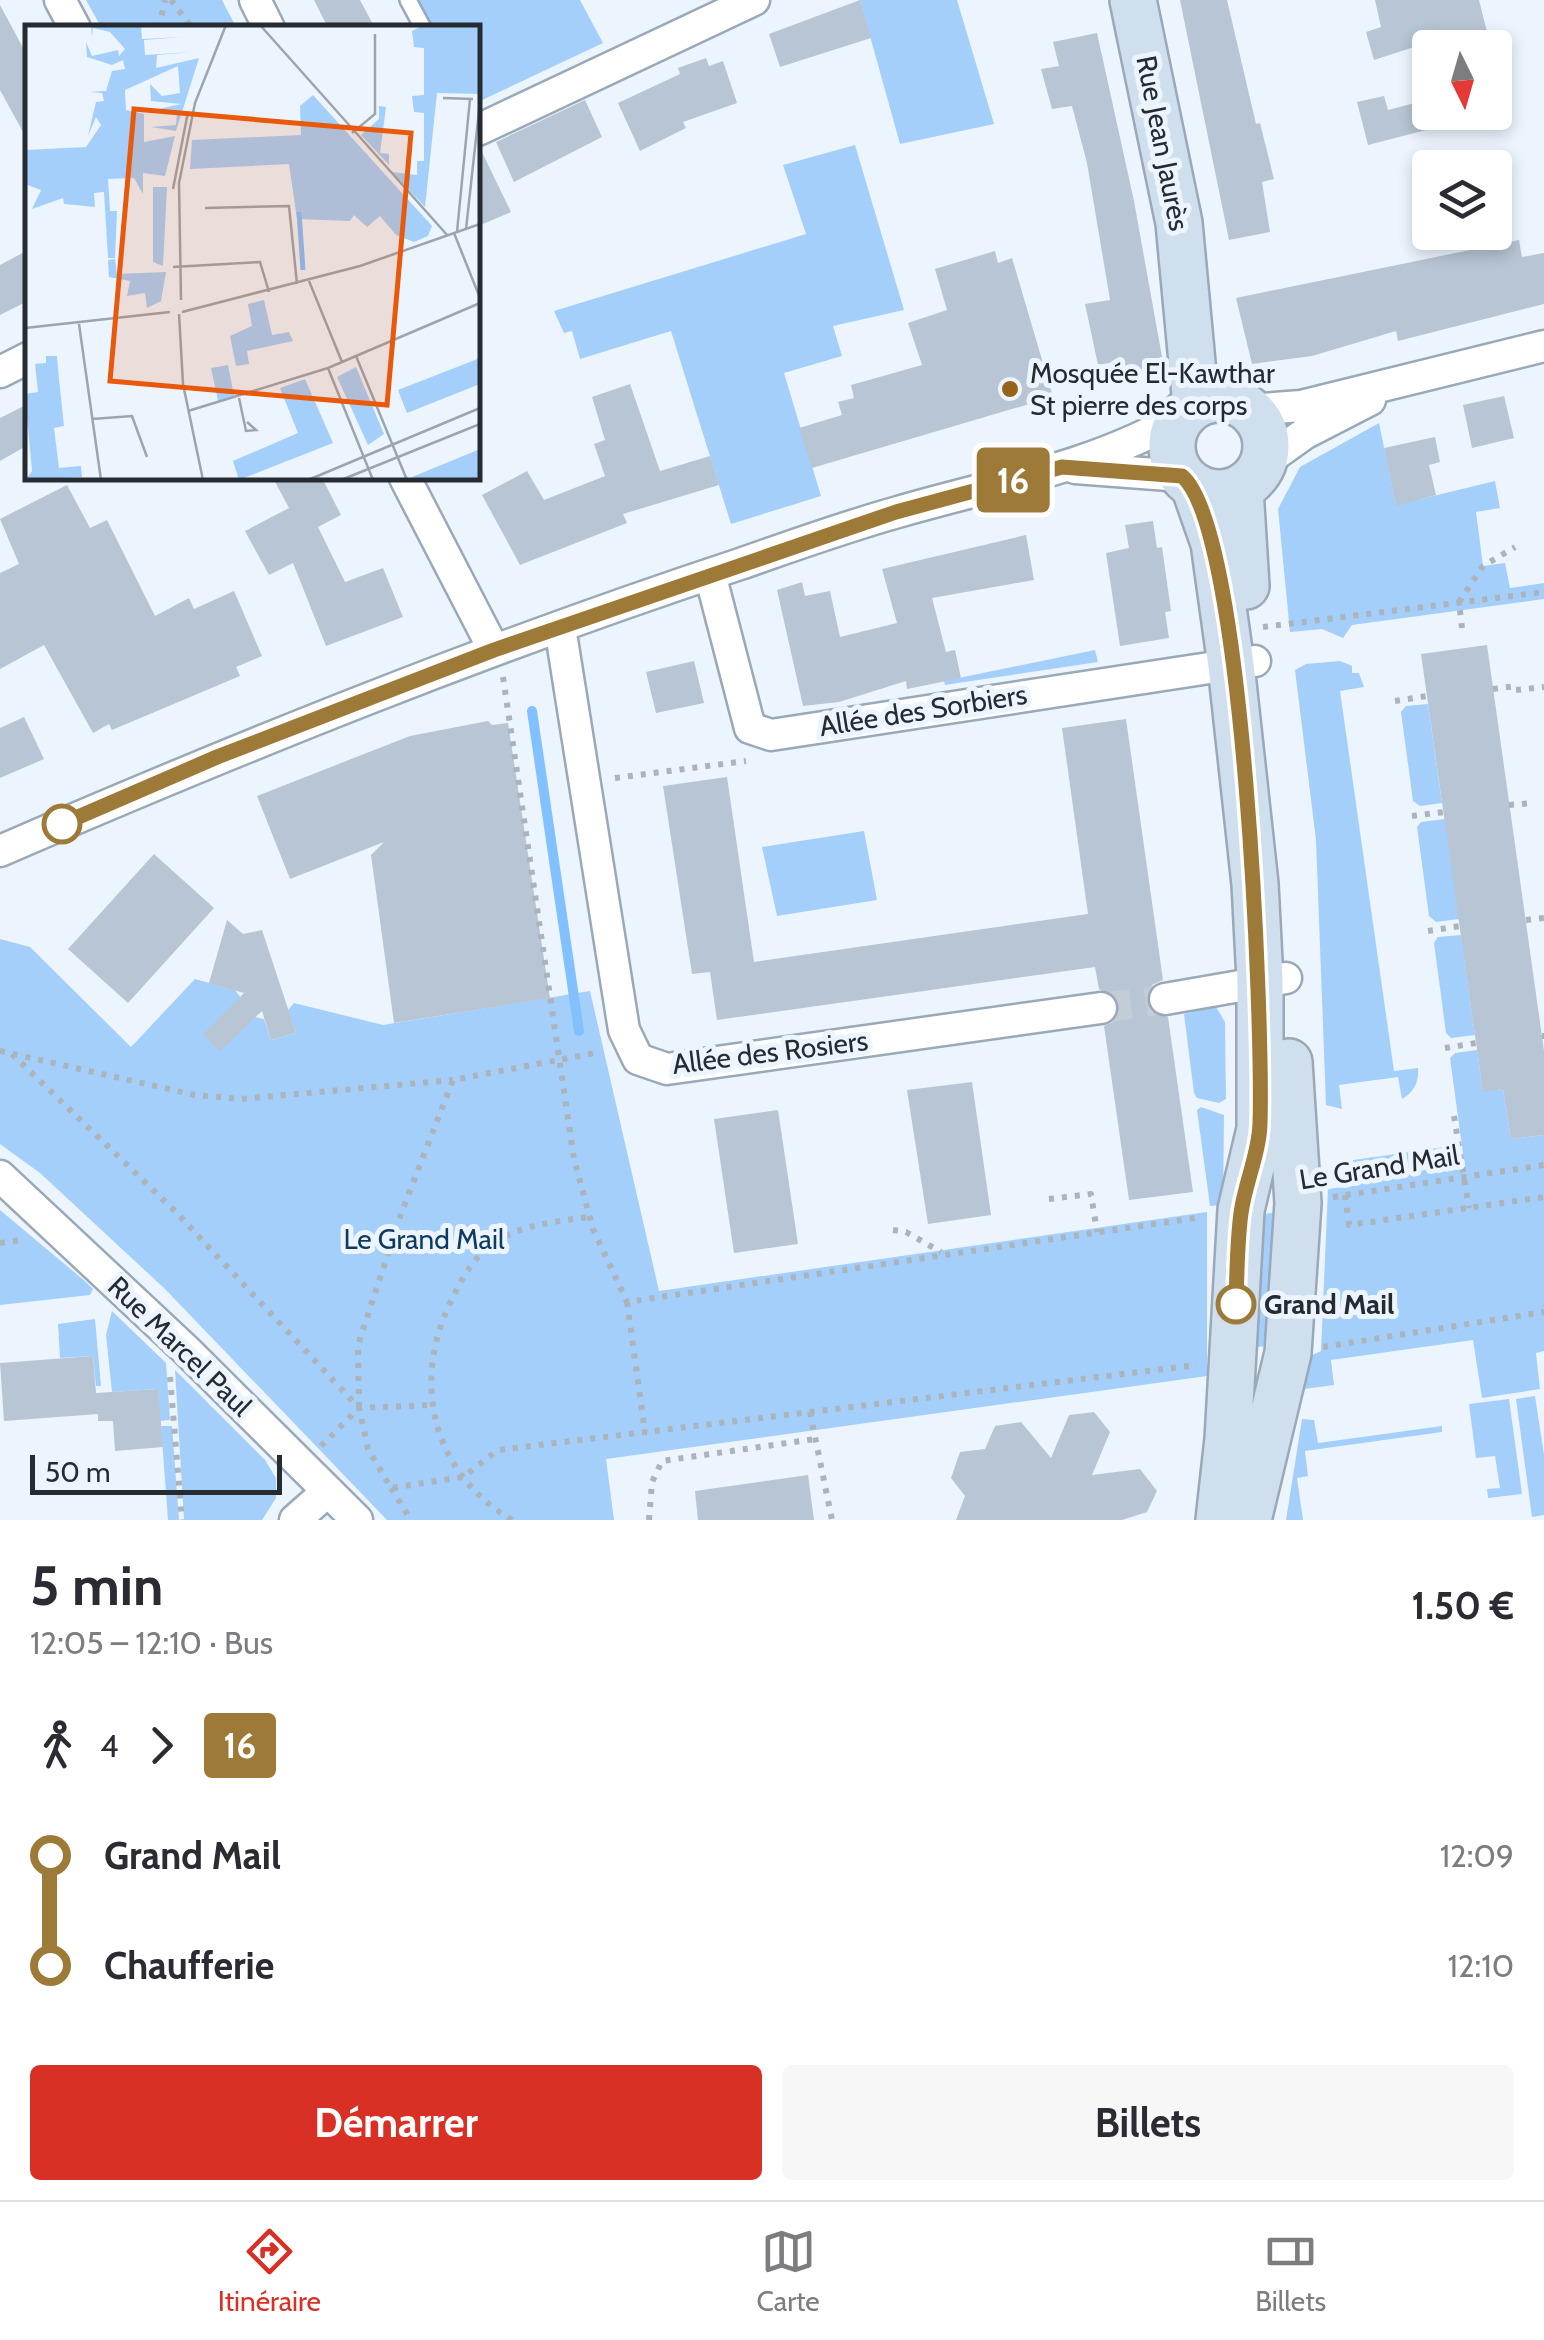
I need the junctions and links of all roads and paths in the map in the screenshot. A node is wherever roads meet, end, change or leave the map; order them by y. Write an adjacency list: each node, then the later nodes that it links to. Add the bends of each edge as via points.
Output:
1 (60, 0): 7 (street)
2 (168, 0): 8 (path); 9 (path)
3 (255, 0): 10 (street)
4 (408, 0): 11 (lane)
5 (754, 0): 12 (street)
6 (1133, 0): 17 (main road, Rue Jean Jaurès)
7 (73, 25)
8 (160, 25)
9 (189, 25)
10 (268, 25)
11 (421, 25)
12 (480, 127)
13 (1544, 346): 16 (street)
14 (25, 360): 15 (street)
15 (0, 372)
16 (1426, 372): 17 (street, via 1301,406); 19 (street, via 1304,434)
17 (1217, 409): 18 (street); 19 (main road, via 1263,429); 21 (main road, via 1172,446)
18 (1062, 467): 21 (street); 23 (street, via 896,512)
19 (1251, 476): 21 (main road, via 1208,492); 29 (main road)
20 (406, 480): 28 (street)
21 (1188, 481): 29 (main road)
22 (1515, 547): 25 (path, via 1484,566)
23 (710, 574): 26 (street); 29 (street, Allée des Sorbiers, via 750,728 771,735)
24 (1544, 592): 25 (path)
25 (1458, 602): 27 (path); 29 (path)
26 (560, 627): 28 (street); 36 (street)
27 (1462, 628)
28 (494, 650): 30 (street)
29 (1246, 652): 46 (main road)
30 (454, 666): 41 (street, via 217,757); 54 (path, via 465,693 504,677)
31 (1544, 686): 32 (path)
32 (1493, 689)
33 (1427, 696): 34 (path)
34 (1395, 700)
35 (758, 759): 36 (path)
36 (584, 782): 49 (street)
37 (1533, 802): 38 (path)
38 (1509, 805)
39 (1444, 812): 40 (path)
40 (1412, 816)
41 (0, 851)
42 (1544, 918): 43 (path)
43 (1526, 920)
44 (1460, 926): 45 (path)
45 (1428, 931)
46 (1273, 979): 47 (street); 63 (main road); 65 (main road, via 1260,1129)
47 (1166, 999)
48 (1101, 1008): 49 (street, Allée des Rosiers, via 667,1069 638,1059)
49 (624, 1030): 54 (path, via 607,1050)
50 (1476, 1043): 51 (path)
51 (1444, 1048)
52 (0, 1051): 53 (path)
53 (12, 1054): 55 (path, via 196,1095 242,1098); 76 (path, via 174,1211)
54 (558, 1060): 55 (path); 66 (path)
55 (454, 1080): 76 (path, via 358,1345)
56 (1454, 1116): 59 (path)
57 (1544, 1164): 59 (path, Le Grand Mail)
58 (0, 1176): 72 (street, Rue Marcel Paul)
59 (1463, 1177): 60 (path, Le Grand Mail); 64 (path)
60 (1345, 1195): 63 (path, Le Grand Mail); 64 (path, via 1348,1225)
61 (1544, 1197): 64 (path)
62 (1049, 1199): 68 (path, via 1091,1194)
63 (1298, 1203): 73 (main road)
64 (1469, 1208)
65 (1241, 1210): 68 (path); 74 (main road)
66 (589, 1217): 70 (path); 75 (path, via 544,1222 498,1240 465,1272 431,1353)
67 (893, 1230): 69 (path)
68 (1097, 1232): 69 (path)
69 (942, 1252): 70 (path)
70 (628, 1302): 78 (path)
71 (1544, 1312): 73 (path)
72 (166, 1330): 80 (street, Rue Marcel Paul); 84 (path)
73 (1288, 1353): 92 (main road)
74 (1232, 1360): 77 (path); 91 (main road)
75 (430, 1405): 76 (path); 81 (path, via 440,1444)
76 (360, 1408): 80 (path); 82 (path, via 368,1450)
77 (810, 1412): 78 (path); 79 (path)
78 (644, 1432): 81 (path, via 498,1450)
79 (815, 1439): 89 (path, via 662,1461 652,1482); 90 (path)
80 (302, 1464): 83 (street, Rue Marcel Paul)
81 (462, 1478): 82 (path); 88 (path)
82 (391, 1488): 87 (path)
83 (328, 1491): 85 (street); 86 (street, Rue Marcel Paul)
84 (182, 1520)
85 (295, 1520)
86 (357, 1520)
87 (411, 1520)
88 (512, 1520)
89 (649, 1520)
90 (832, 1520)
91 (1219, 1520)
92 (1248, 1520)

